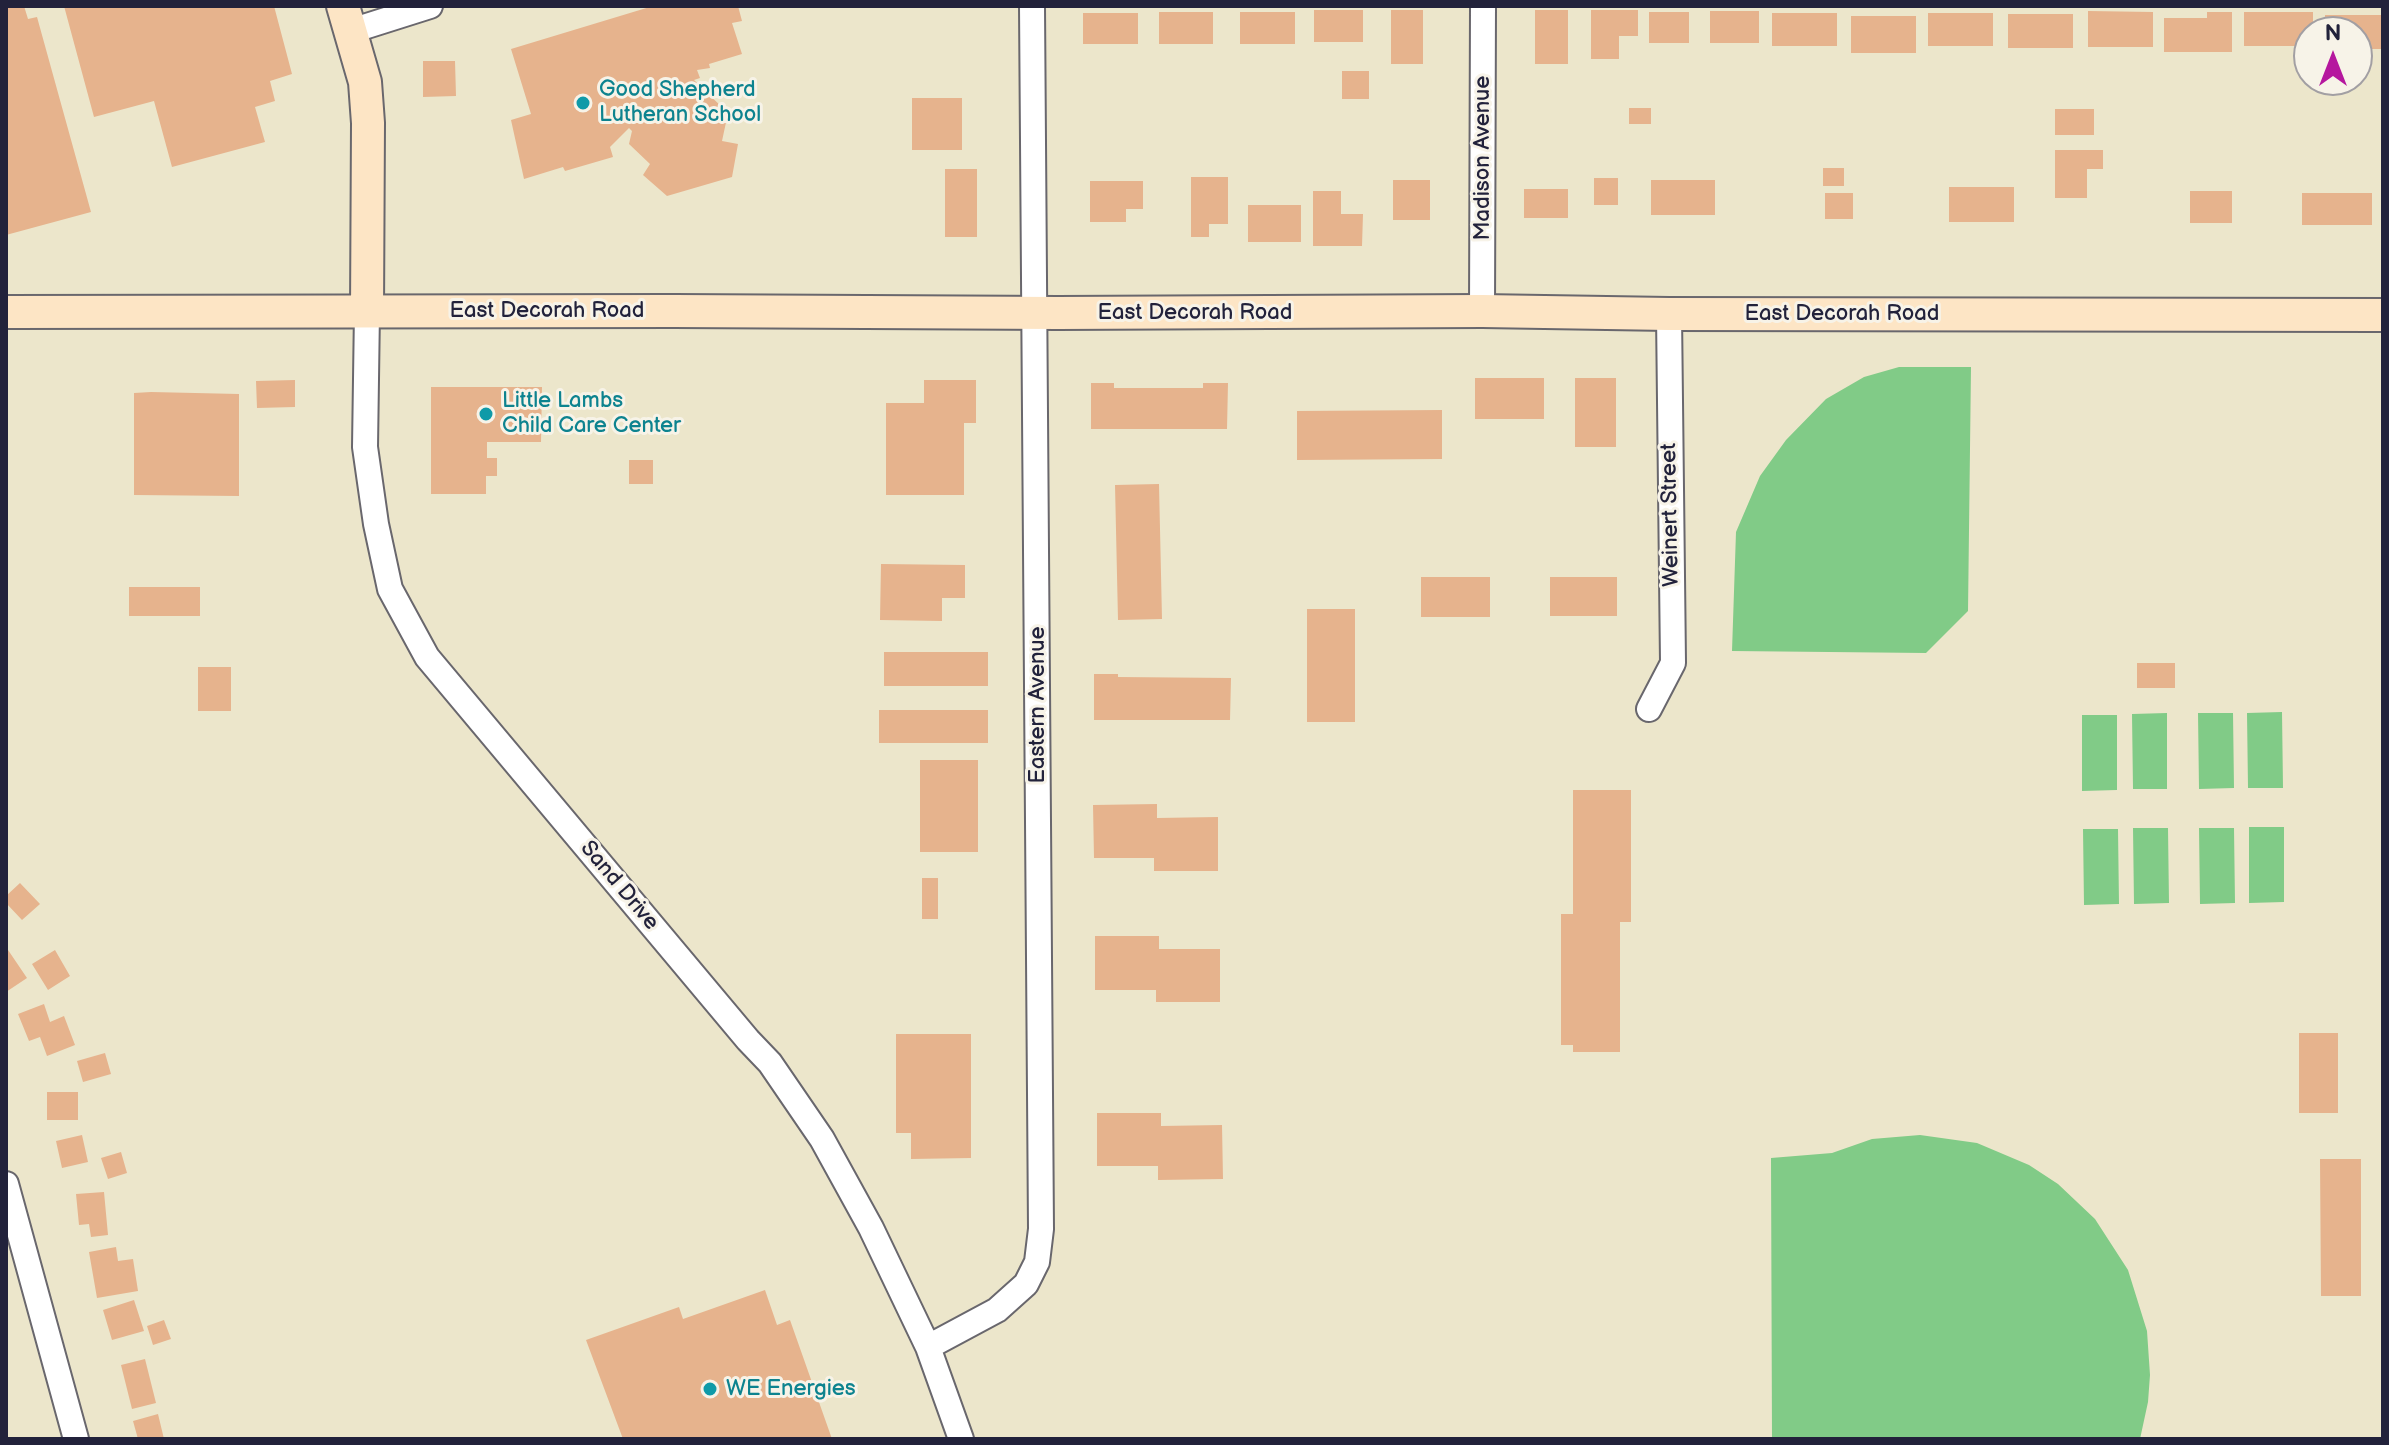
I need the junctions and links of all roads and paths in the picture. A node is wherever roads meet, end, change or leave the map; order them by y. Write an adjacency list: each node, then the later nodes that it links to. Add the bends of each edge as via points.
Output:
1 (430, 6): 4 (street)
2 (1032, 6): 8 (street, Eastern Avenue)
3 (1483, 6): 6 (street, Madison Avenue)
4 (347, 18): 5 (street, via 365,82 368,123)
5 (367, 311): 7 (street, East Decorah Road); 8 (street, East Decorah Road); 13 (street, Sand Drive, via 365,447 390,589 427,657 770,1063 822,1139)
6 (1482, 311): 8 (street, East Decorah Road); 9 (street, East Decorah Road)
7 (6, 312)
8 (1035, 313): 13 (street, Eastern Avenue, via 1041,1229 1037,1262 1026,1284 997,1310)
9 (1669, 314): 10 (street, East Decorah Road); 11 (street, Weinert Street, via 1673,663)
10 (2383, 315)
11 (1649, 709)
12 (6, 1184): 14 (street)
13 (928, 1347): 15 (street, Sand Drive)
14 (76, 1439)
15 (961, 1439)

